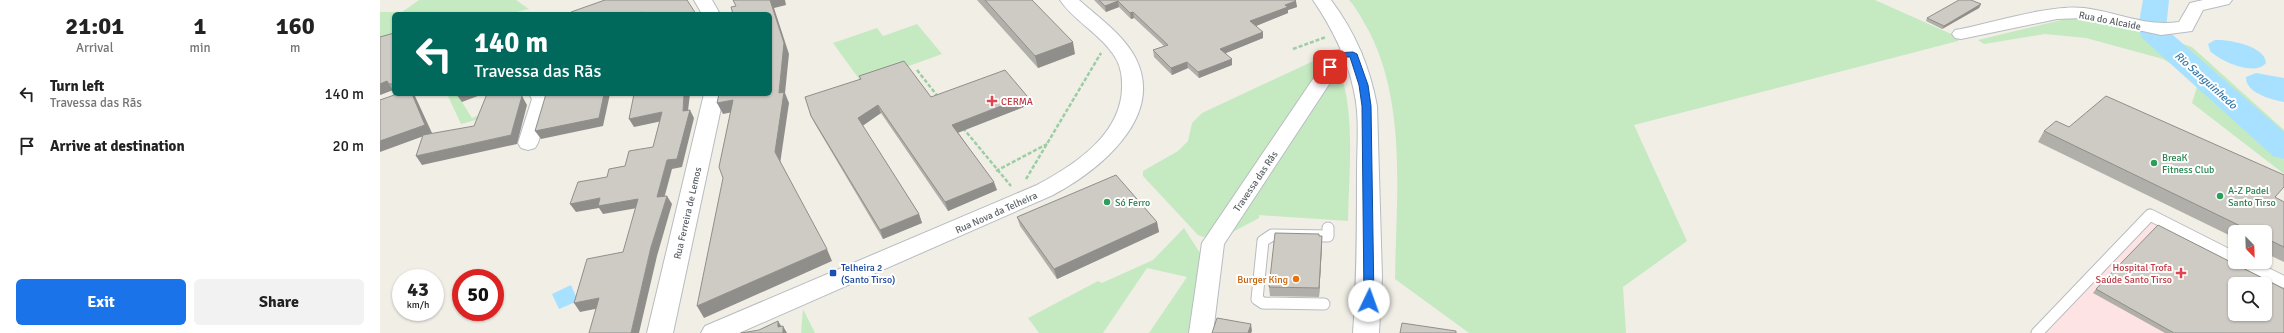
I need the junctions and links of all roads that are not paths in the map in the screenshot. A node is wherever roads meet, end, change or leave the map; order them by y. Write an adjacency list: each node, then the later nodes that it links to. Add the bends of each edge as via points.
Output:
1 (703, 0): 5 (street)
2 (1068, 0): 17 (street, Rua Nova da Telheira, via 1115,45 1125,58 1131,74 1131,104 1124,121 1100,152 1077,171 1045,190 1014,200)
3 (1322, 0): 7 (street, via 1336,18)
4 (2224, 0): 6 (street, Rua do Alcaide, via 2196,7 2186,27 2161,30 2083,13 2057,14)
5 (710, 12)
6 (1962, 34)
7 (1353, 54): 18 (street, Travessa das Rãs, via 1339,55 1214,243); 19 (street, via 1364,85 1367,106 1370,277)
8 (540, 96): 10 (street, via 542,99)
9 (714, 96): 16 (street, Rua Ferreira de Lemos)
10 (528, 143)
11 (1328, 228): 15 (lane, via 1328,236 1272,235 1263,241 1257,299 1263,303)
12 (2228, 254): 20 (lane, via 2150,215)
13 (2258, 269): 14 (lane)
14 (2284, 282)
15 (1324, 304)
16 (667, 328)
17 (710, 333)
18 (1201, 333)
19 (1366, 333)
20 (2037, 333)

